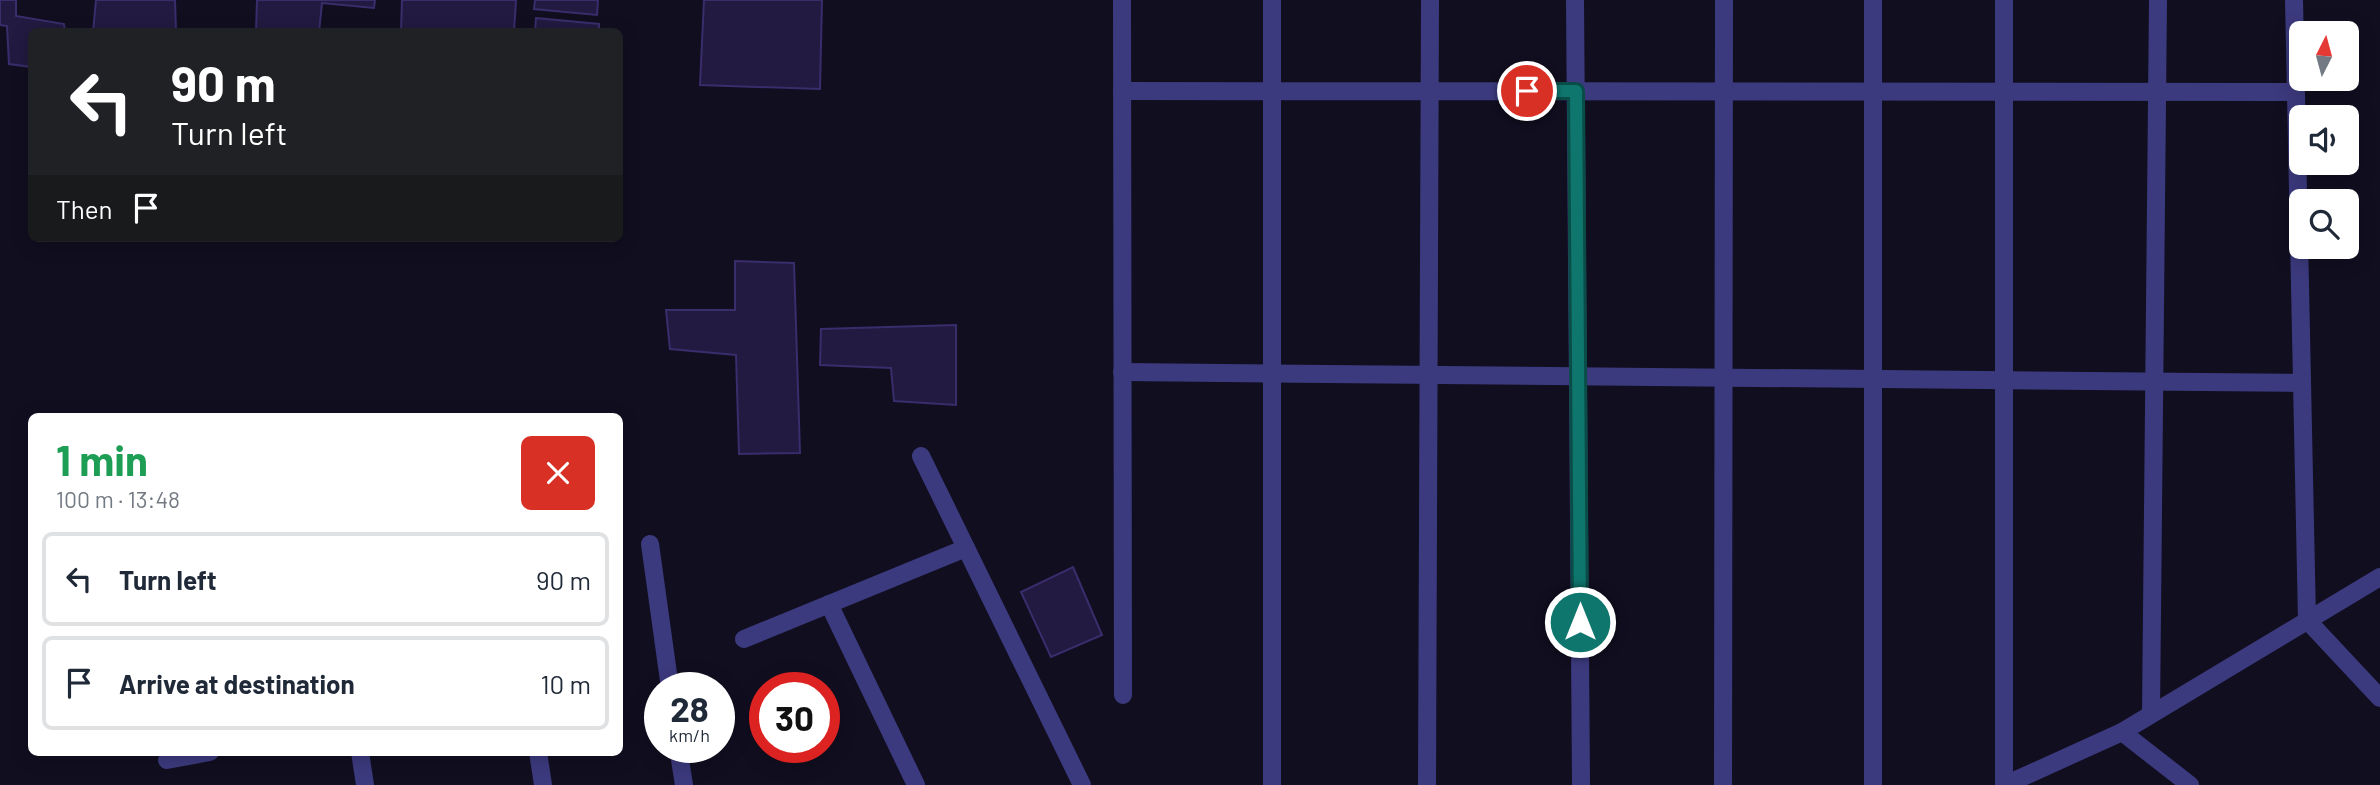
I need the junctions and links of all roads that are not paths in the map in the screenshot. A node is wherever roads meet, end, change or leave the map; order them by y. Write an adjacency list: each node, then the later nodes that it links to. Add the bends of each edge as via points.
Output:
1 (1122, 0): 10 (street)
2 (1272, 0): 11 (street)
3 (1430, 0): 12 (street)
4 (1575, 0): 13 (street)
5 (1724, 0): 14 (street)
6 (1873, 0): 15 (street)
7 (2004, 0): 16 (street)
8 (2158, 0): 17 (street)
9 (2294, 0): 18 (street)
10 (1122, 91): 11 (street); 19 (street)
11 (1272, 91): 12 (street); 20 (street)
12 (1429, 91): 13 (street); 21 (street)
13 (1576, 91): 14 (street); 22 (street)
14 (1724, 91): 15 (street); 23 (street)
15 (1873, 91): 16 (street); 24 (street)
16 (2004, 91): 17 (street); 25 (street)
17 (2157, 92): 18 (street); 26 (street)
18 (2296, 92): 27 (street)
19 (1122, 372): 20 (street); 36 (street)
20 (1272, 374): 21 (street); 50 (street)
21 (1428, 375): 22 (street); 51 (street)
22 (1578, 377): 23 (street); 52 (street)
23 (1724, 378): 24 (street); 53 (street)
24 (1873, 379): 25 (street); 54 (street)
25 (2004, 381): 26 (street); 55 (street)
26 (2154, 382): 27 (street); 38 (street)
27 (2302, 383): 33 (street)
28 (921, 456): 30 (street)
29 (650, 544): 35 (street)
30 (966, 548): 32 (street); 49 (street)
31 (2380, 577): 33 (street)
32 (829, 604): 34 (street); 48 (street)
33 (2307, 620): 37 (street); 38 (street)
34 (744, 639)
35 (668, 672)
36 (1123, 695)
37 (2380, 698)
38 (2151, 714): 39 (street)
39 (2122, 732): 55 (street); 56 (street)
40 (188, 756): 43 (street)
41 (361, 756): 45 (street)
42 (539, 756): 46 (street)
43 (167, 760)
44 (681, 763): 47 (street)
45 (365, 785)
46 (543, 785)
47 (684, 785)
48 (916, 785)
49 (1083, 785)
50 (1272, 785)
51 (1427, 785)
52 (1581, 785)
53 (1723, 785)
54 (1873, 785)
55 (2005, 785)
56 (2190, 785)

